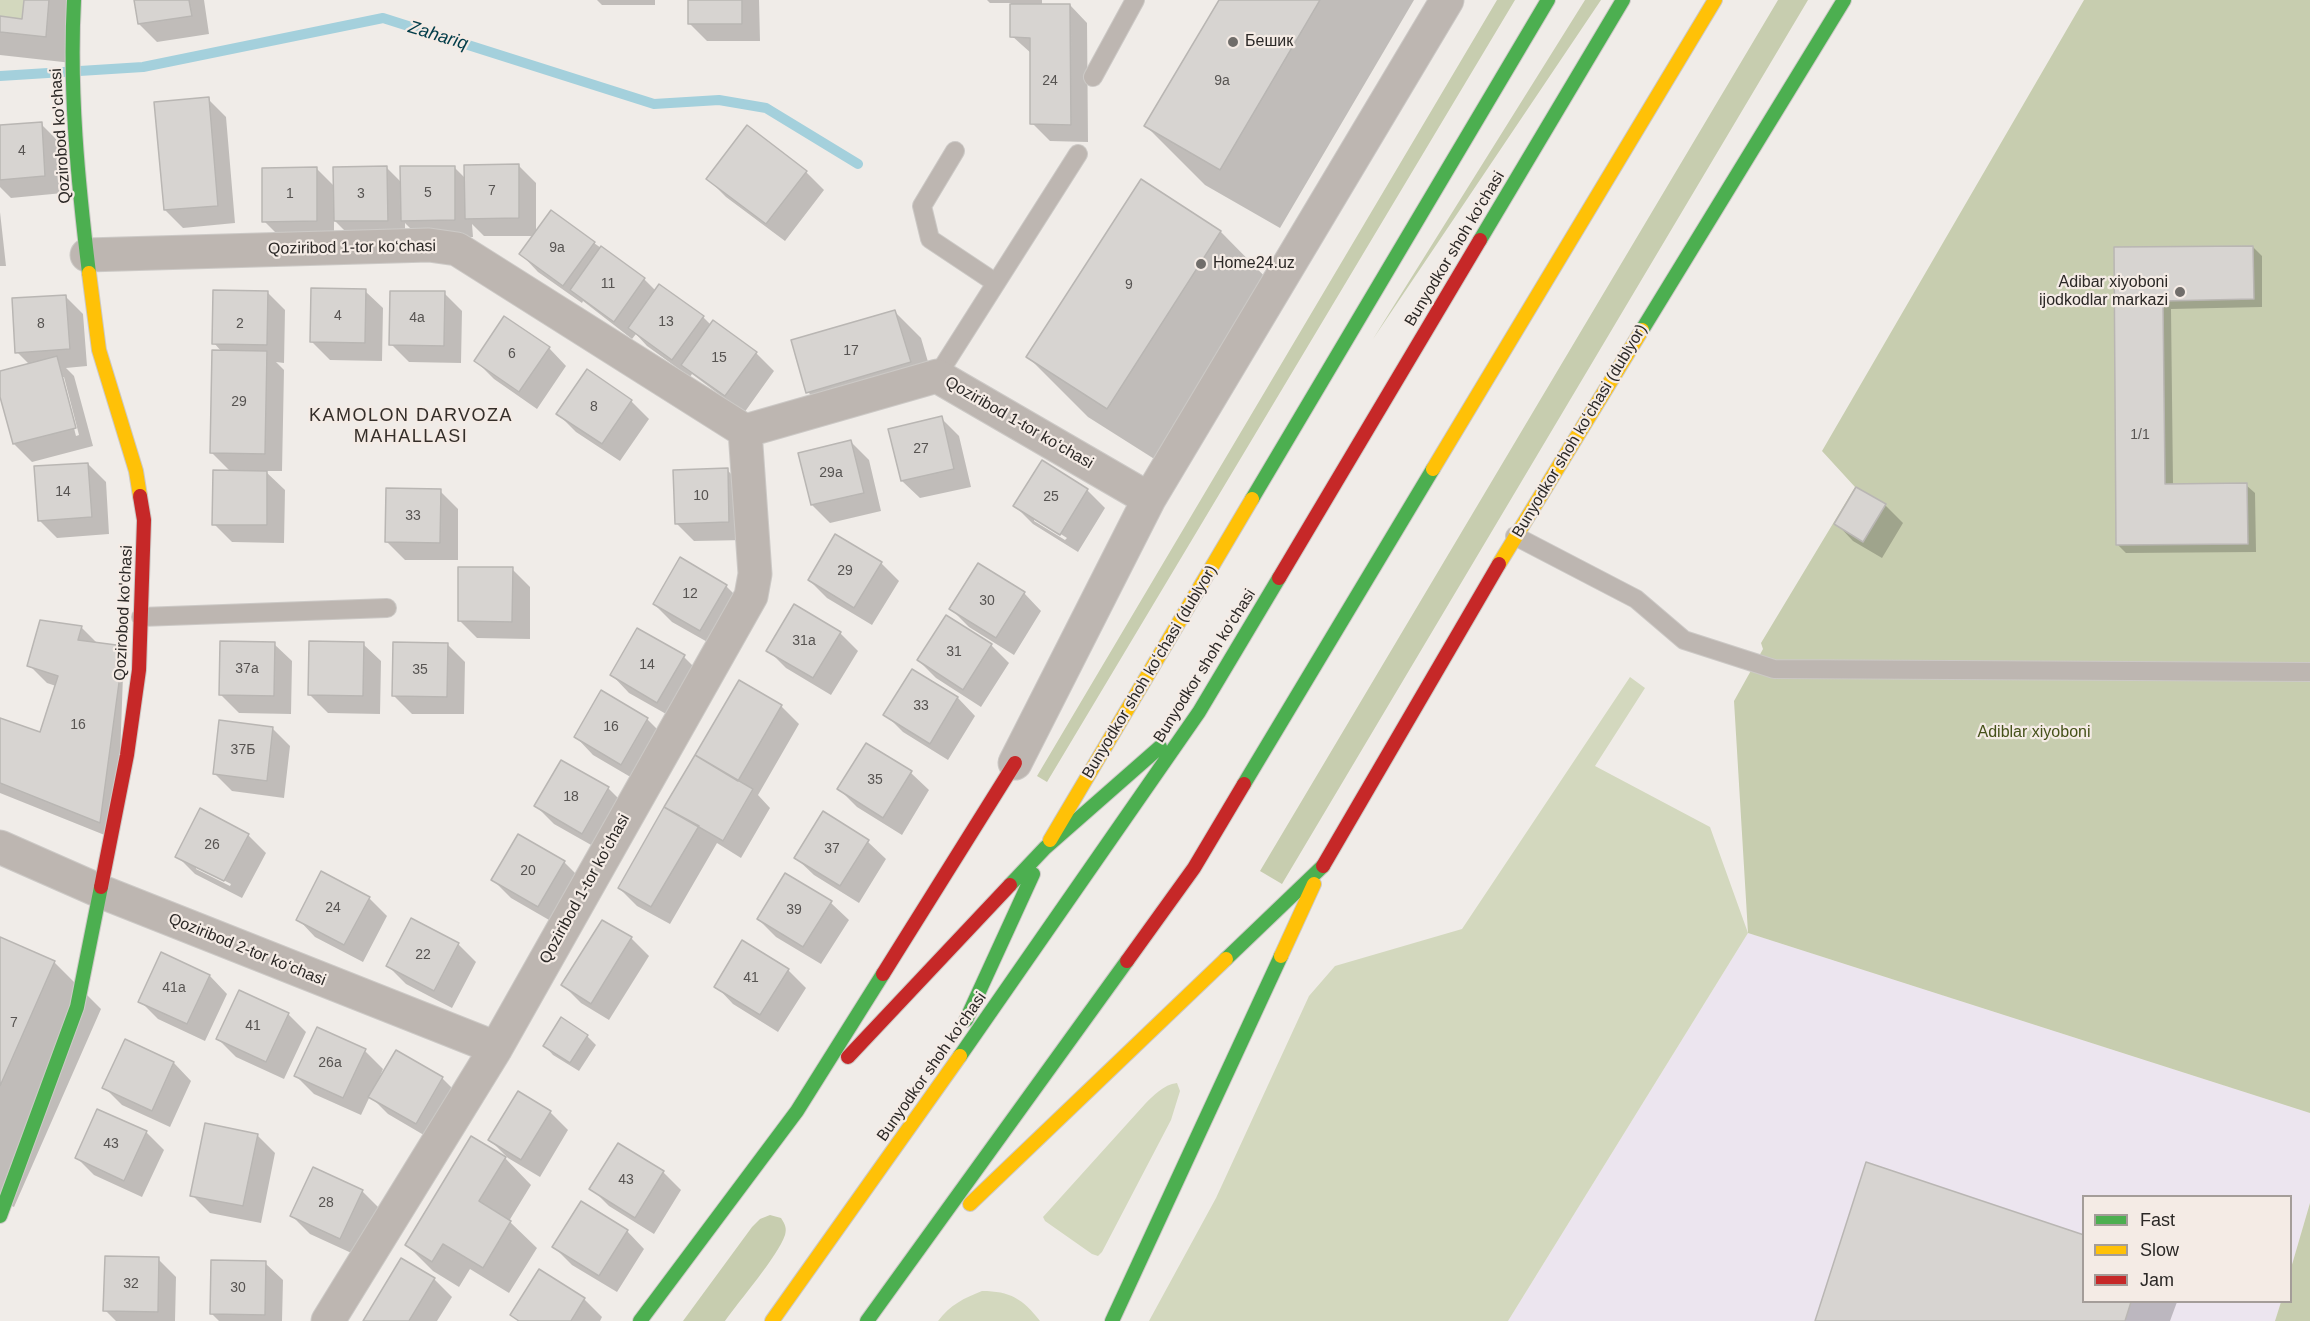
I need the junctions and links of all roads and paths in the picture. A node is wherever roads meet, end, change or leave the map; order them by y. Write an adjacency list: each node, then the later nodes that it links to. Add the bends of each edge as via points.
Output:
1 (74, 0): 11 (main road, Qozirobod ko'chasi, via 75,120)
2 (1136, 0): 8 (lane)
3 (1447, 0): 15 (street)
4 (1548, 0): 23 (main road, Bunyodkor shoh koʻchasi (dublyor))
5 (1623, 0): 20 (main road, Bunyodkor shoh ko'chasi)
6 (1715, 0): 30 (main road, via 1194,868)
7 (1844, 0): 16 (main road, Bunyodkor shoh koʻchasi (dublyor))
8 (1093, 77)
9 (955, 151): 12 (lane, via 922,206 930,239)
10 (1078, 154): 12 (lane)
11 (87, 255): 14 (street, Qoziribod 1-tor ko‘chasi, via 429,245 457,249); 18 (main road, Qozirobod ko'chasi, via 99,350 141,495)
12 (996, 283): 13 (lane)
13 (937, 375): 14 (street, Qoziribod 1-tor ko‘chasi); 15 (street, Qoziribod 1-tor ko‘chasi)
14 (745, 430): 26 (street, Qoziribod 1-tor ko‘chasi, via 755,574 751,596)
15 (1149, 499): 21 (street)
16 (1515, 536): 19 (lane, via 1636,598 1684,640 1774,669); 24 (main road, Bunyodkor shoh koʻchasi (dublyor))
17 (387, 608): 18 (lane)
18 (141, 617): 25 (main road, Qozirobod ko'chasi, via 128,755)
19 (2310, 672)
20 (1199, 712): 23 (main road); 27 (main road, Bunyodkor shoh ko'chasi)
21 (1015, 763): 28 (main road)
22 (0, 847): 25 (street, Qoziribod 2-tor ko‘chasi)
23 (1045, 848): 27 (main road); 28 (main road)
24 (1323, 866): 30 (main road); 35 (main road)
25 (102, 892): 26 (street, Qoziribod 2-tor ko‘chasi); 29 (main road, Qozirobod ko'chasi, via 77,1007)
26 (496, 1048): 31 (street, Qoziribod 1-tor ko‘chasi)
27 (931, 1098): 33 (main road, Bunyodkor shoh ko'chasi)
28 (797, 1111): 32 (main road)
29 (0, 1216)
30 (910, 1262): 34 (main road)
31 (328, 1321)
32 (639, 1321)
33 (772, 1321)
34 (867, 1321)
35 (1112, 1321)

